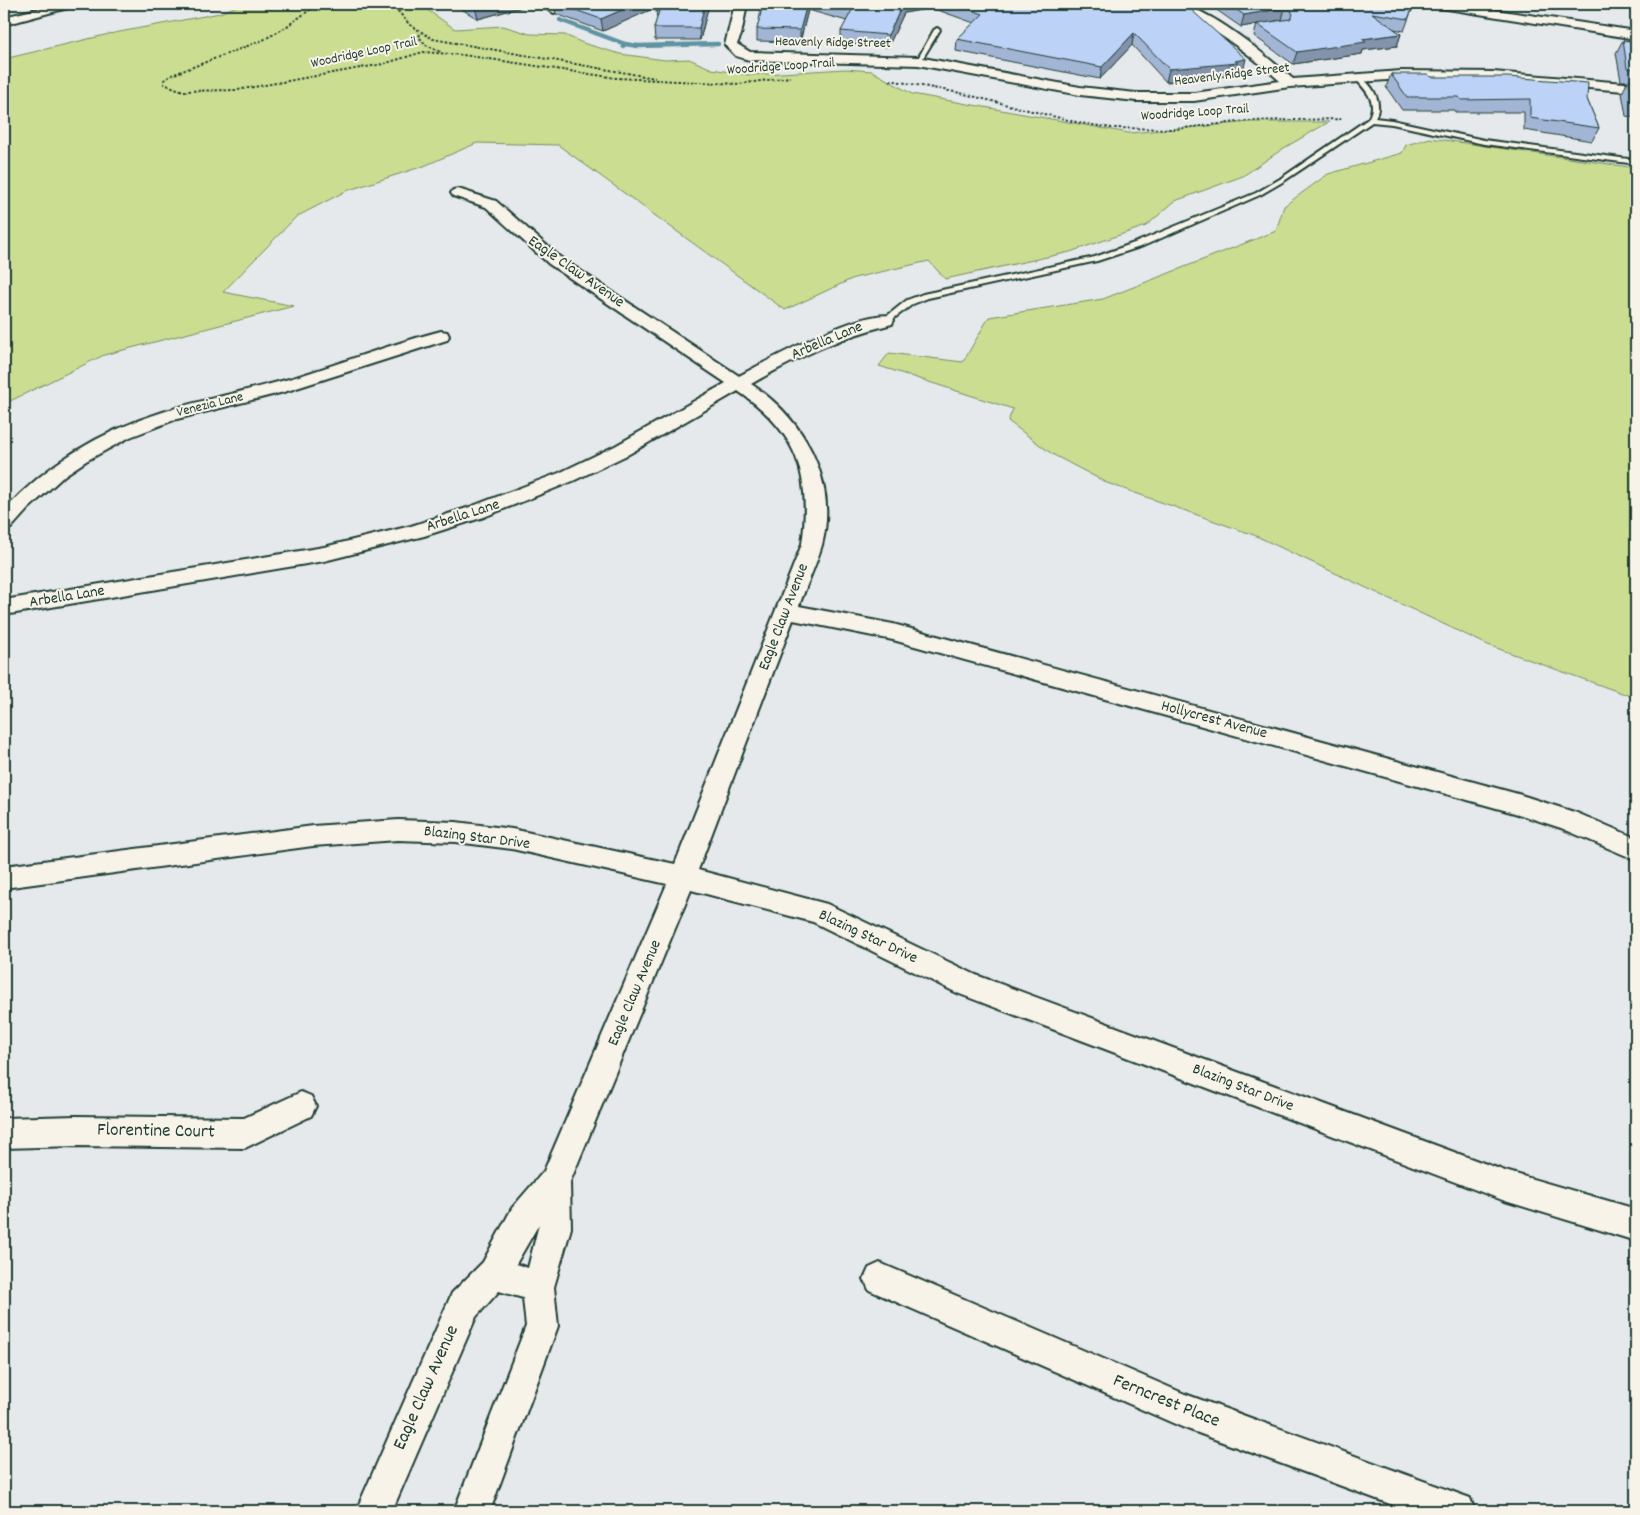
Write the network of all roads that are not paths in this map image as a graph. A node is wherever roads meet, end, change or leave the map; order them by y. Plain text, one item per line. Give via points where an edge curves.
1 (70, 4) edge
2 (741, 4) edge
3 (1167, 4) edge
4 (1435, 4) edge
5 (4, 21) edge
6 (937, 30) dead end
7 (1249, 31) dead end
8 (1231, 34) junction
9 (1636, 35) edge
10 (918, 61) junction
11 (1357, 77) junction
12 (1290, 83) junction
13 (1636, 88) edge
14 (1371, 120) junction
15 (1636, 162) edge
16 (458, 193) dead end
17 (886, 320) joint
18 (441, 336) dead end
19 (739, 383) junction
20 (4, 522) edge
21 (4, 607) edge
22 (787, 610) junction
23 (1636, 849) edge
24 (4, 877) edge
25 (683, 878) junction
26 (301, 1106) dead end
27 (4, 1133) edge
28 (555, 1182) junction
29 (1636, 1225) edge
30 (494, 1273) junction
31 (880, 1279) dead end
32 (538, 1287) junction
33 (374, 1511) edge
34 (472, 1511) edge
35 (1457, 1511) edge

1 - 5 street
2 - 10 street, Heavenly Ridge Street via 735,35 731,40 731,45 740,53 761,57
3 - 8 street
4 - 9 street
6 - 10 lane
7 - 8 street
8 - 12 street
10 - 12 street, Heavenly Ridge Street via 1080,92 1128,97 1194,97
11 - 12 street, Heavenly Ridge Street
11 - 13 street, Heavenly Ridge Street via 1493,76
11 - 14 lane via 1376,102 1377,109
14 - 15 lane via 1484,142
14 - 17 lane via 1272,186 1140,244 1097,259 926,296 910,302
16 - 19 street, Eagle Claw Avenue via 491,204 555,261
17 - 19 street, Arbella Lane via 840,331
18 - 20 street, Venezia Lane via 307,380 168,416 133,429 68,464 36,489
19 - 21 street, Arbella Lane via 568,476 451,521 326,553
19 - 22 street, Eagle Claw Avenue via 765,401 784,420 811,467 816,492 812,544
22 - 23 street, Hollycrest Avenue via 893,632 1518,804 1568,820
22 - 25 street, Eagle Claw Avenue
24 - 25 street, Blazing Star Drive via 314,836 398,830 456,832 512,839
25 - 28 street, Eagle Claw Avenue
25 - 29 street, Blazing Star Drive via 818,912 968,984 1505,1186
26 - 27 street, Florentine Court via 245,1133
28 - 30 street, Eagle Claw Avenue via 523,1219
28 - 32 street, Eagle Claw Avenue via 555,1228
30 - 32 street
30 - 33 street, Eagle Claw Avenue via 464,1305
31 - 35 street, Ferncrest Place via 1182,1410
32 - 34 street, Eagle Claw Avenue via 542,1326

